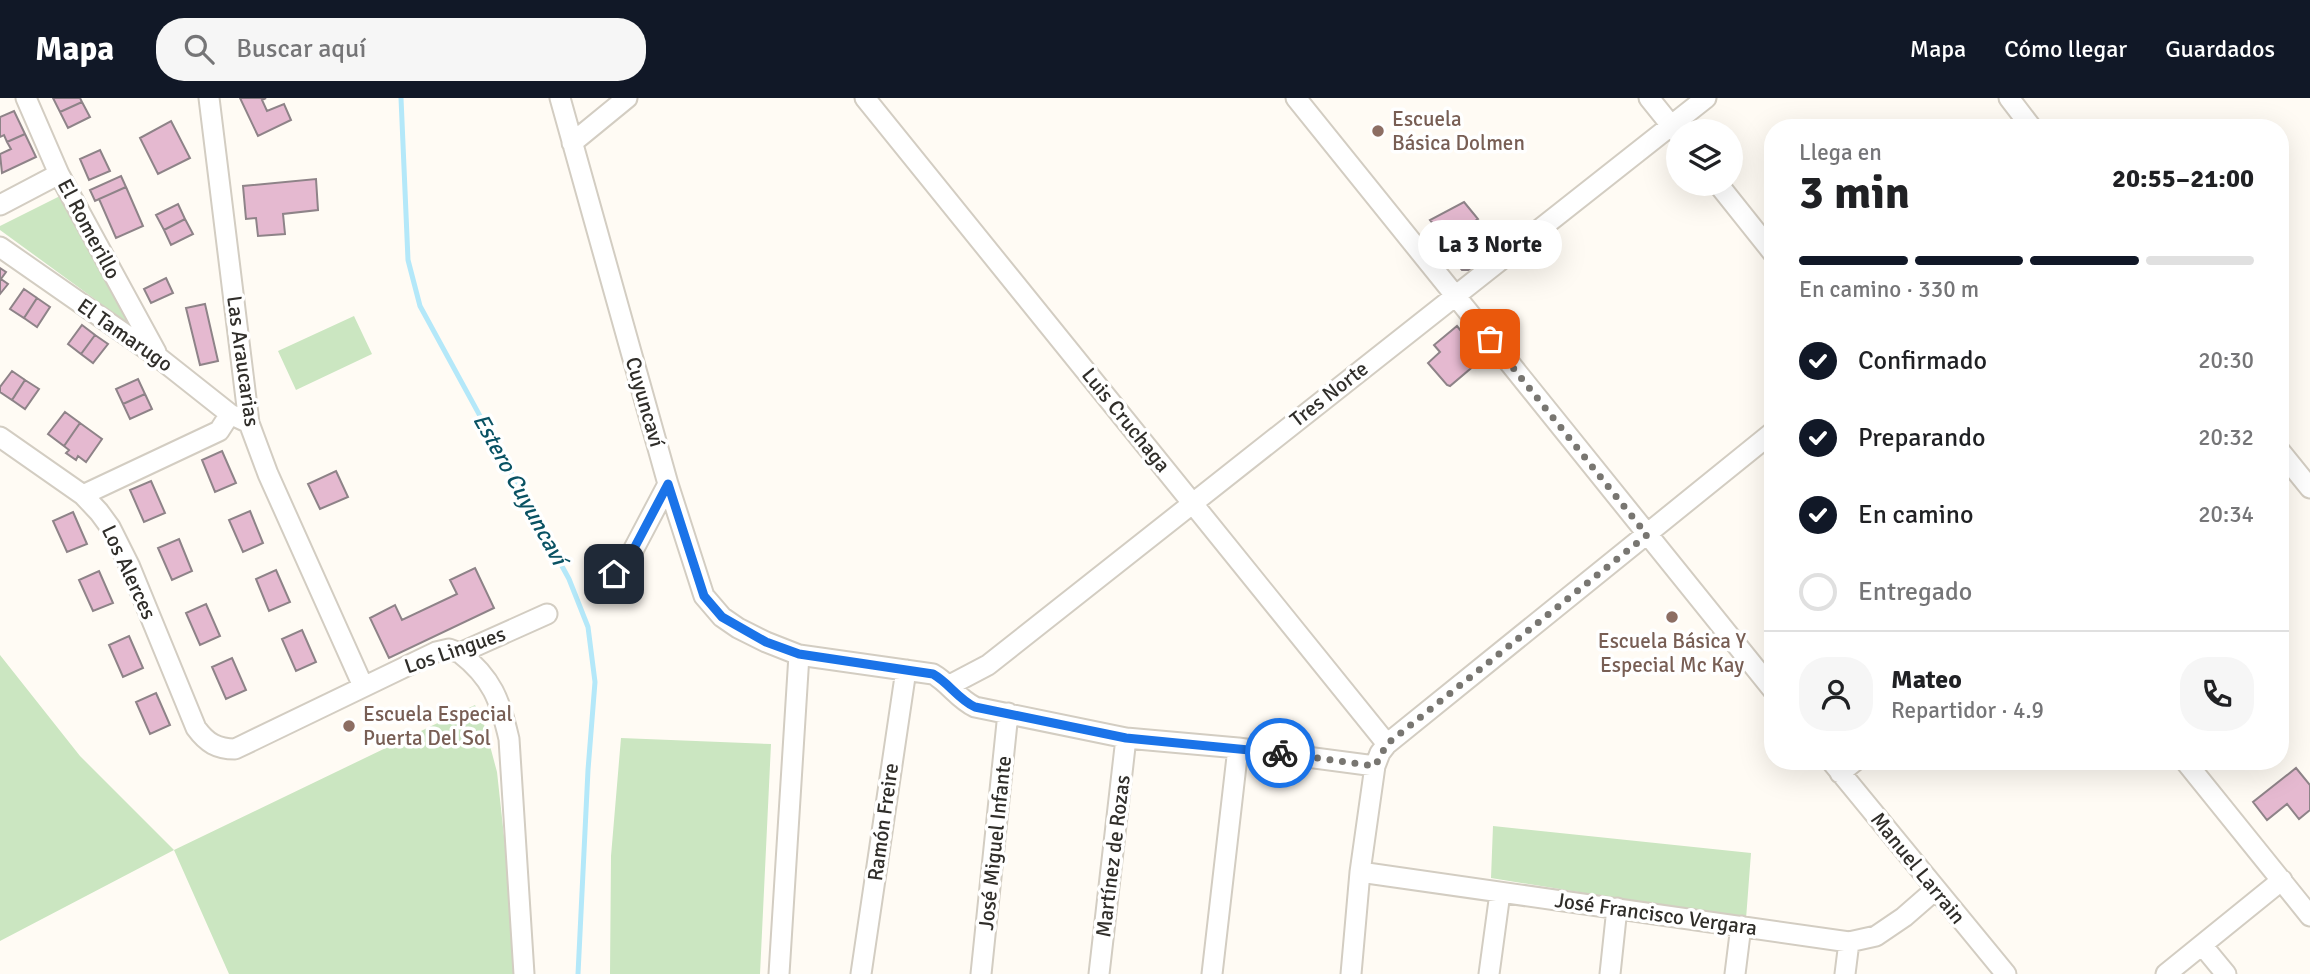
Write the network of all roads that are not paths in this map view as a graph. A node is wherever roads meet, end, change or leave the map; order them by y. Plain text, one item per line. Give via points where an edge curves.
1 (26, 98) edge
2 (209, 98) edge
3 (560, 98) edge
4 (627, 98) edge
5 (865, 98) edge
6 (1296, 98) edge
7 (1649, 98) edge
8 (1706, 98) edge
9 (2009, 98) edge
10 (1666, 119) edge
11 (1686, 119) edge
12 (2025, 119) edge
13 (1666, 137) edge
14 (572, 143) junction
15 (59, 174) junction
16 (1728, 196) edge
17 (0, 205) edge
18 (1764, 242) edge
19 (0, 247) edge
20 (1455, 295) junction
21 (158, 357) junction
22 (230, 414) junction
23 (249, 423) junction
24 (0, 437) edge
25 (1764, 439) edge
26 (2289, 462) edge
27 (668, 484) junction
28 (2310, 488) edge
29 (83, 495) junction
30 (1193, 502) junction
31 (1647, 535) junction
32 (598, 590) dead end
33 (547, 614) dead end
34 (460, 653) junction
35 (799, 654) junction
36 (906, 670) junction
37 (1764, 679) edge
38 (363, 685) junction
39 (950, 685) junction
40 (1008, 712) junction
41 (1126, 738) junction
42 (211, 744) joint
43 (1387, 744) junction
44 (1237, 748) junction
45 (1375, 766) junction
46 (1846, 770) edge
47 (2192, 770) edge
48 (1360, 872) junction
49 (2282, 880) junction
50 (1935, 890) junction
51 (1500, 893) junction
52 (1617, 908) junction
53 (2310, 916) edge
54 (1741, 926) junction
55 (1849, 943) junction
56 (2202, 945) junction
57 (524, 974) edge
58 (779, 974) edge
59 (861, 974) edge
60 (981, 974) edge
61 (1099, 974) edge
62 (1212, 974) edge
63 (1351, 974) edge
64 (1489, 974) edge
65 (1610, 974) edge
66 (1735, 974) edge
67 (1845, 974) edge
68 (2006, 974) edge
69 (2166, 974) edge
70 (2226, 974) edge

1 - 15 street, El Romerillo
2 - 23 street, Las Araucarias
3 - 14 street, Cuyuncaví
4 - 14 street
5 - 30 street, Luis Cruchaga
6 - 20 street
7 - 10 street
8 - 11 street, Tres Norte
9 - 12 street
13 - 20 street, Tres Norte
14 - 27 street, Cuyuncaví
15 - 17 street
15 - 21 street, El Romerillo
16 - 18 street
19 - 21 street, El Tamarugo
20 - 30 street, Tres Norte
20 - 31 street
21 - 22 street, El Tamarugo
22 - 23 street, El Tamarugo
22 - 29 street via 219,432
23 - 38 street, Las Araucarias
24 - 29 street, Los Alerces
25 - 31 street
26 - 28 street
27 - 32 street via 629,558
27 - 35 street, Cuyuncaví via 704,596 712,607 738,628
29 - 42 street, Los Alerces via 121,547 196,728
30 - 39 street, Tres Norte via 988,665
30 - 43 street, Luis Cruchaga
31 - 37 street
31 - 43 street
33 - 34 street, Los Lingues
34 - 38 street, Los Lingues via 450,649 436,652
34 - 57 street via 484,674 495,692 509,738
35 - 36 street, Cuyuncaví
35 - 58 street
36 - 39 street, Cuyuncaví via 933,674
36 - 59 street, Ramón Freire
38 - 42 street, Los Lingues via 235,749
39 - 40 street, Cuyuncaví via 975,707
40 - 41 street, Cuyuncaví
40 - 60 street, José Miguel Infante
41 - 44 street, Cuyuncaví
41 - 61 street, Martínez de Rozas
43 - 45 street
44 - 45 street, Cuyuncaví
44 - 62 street
45 - 48 street
46 - 50 street, Manuel Larrain
47 - 49 street
48 - 51 street, José Francisco Vergara
48 - 63 street
49 - 53 street
49 - 56 street
50 - 55 street, José Francisco Vergara via 1876,936
50 - 68 street, Manuel Larrain
51 - 52 street, José Francisco Vergara
51 - 64 street
52 - 54 street, José Francisco Vergara
52 - 65 street
54 - 55 street, José Francisco Vergara
54 - 66 street
55 - 67 street
56 - 69 street
56 - 70 street

